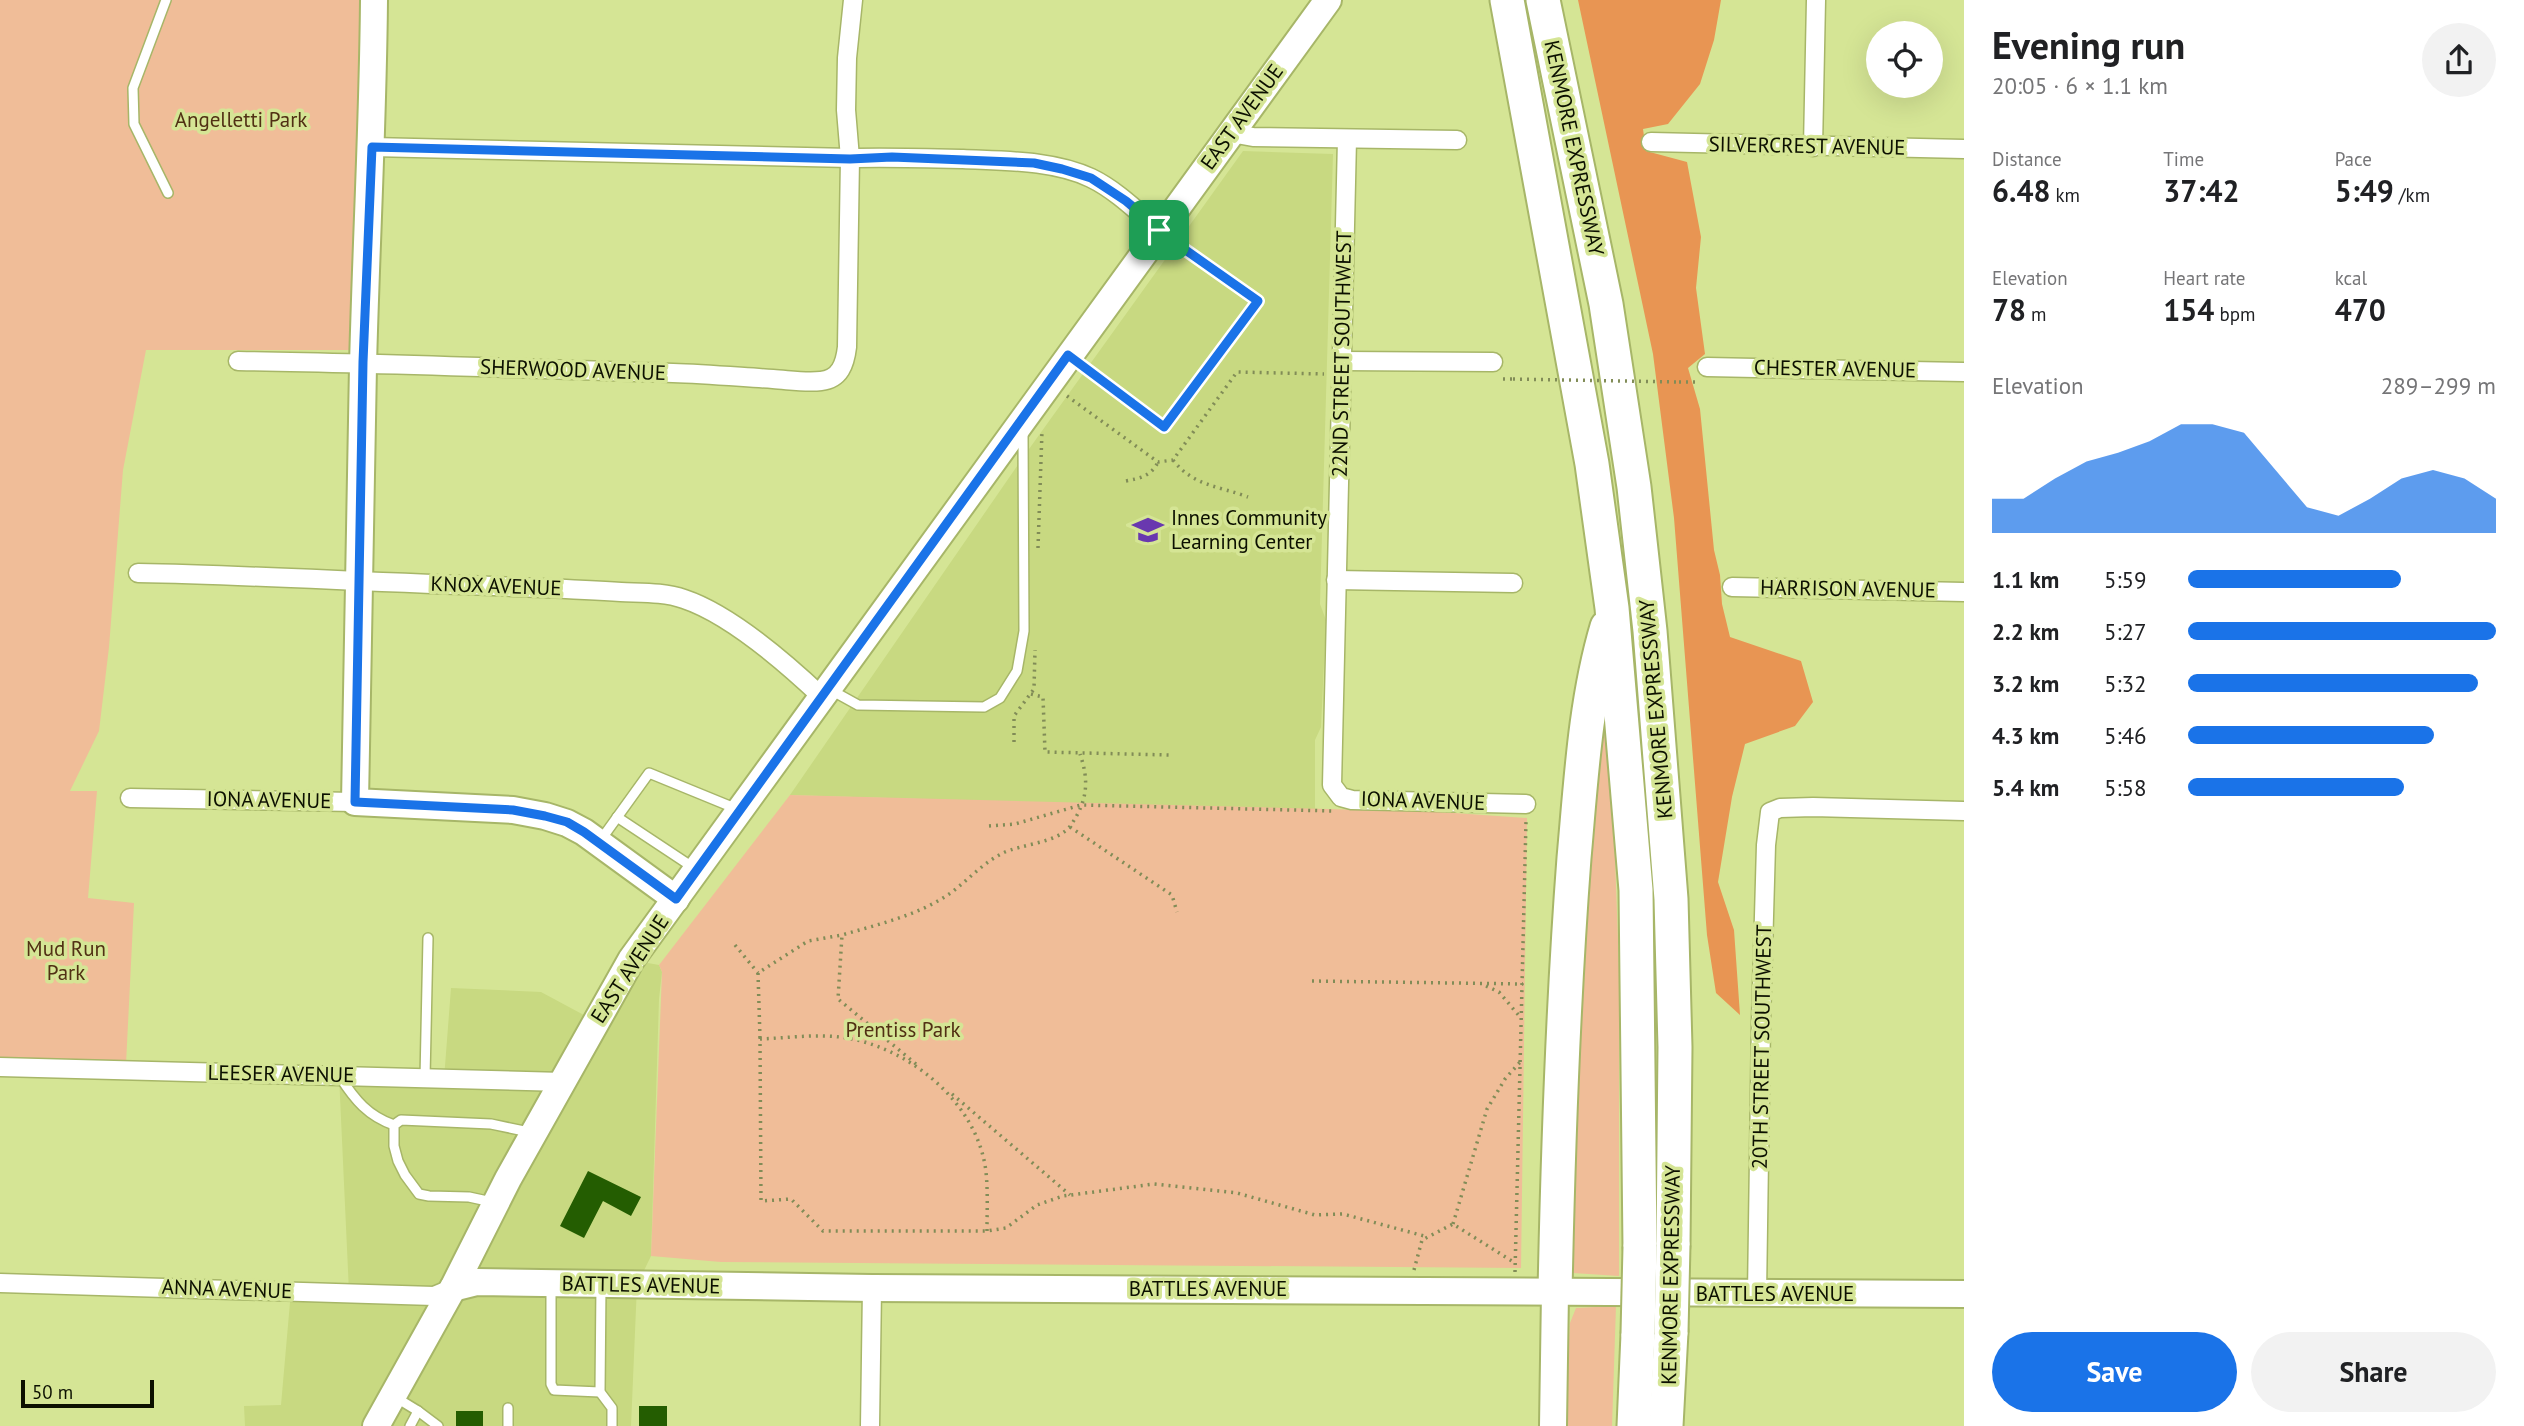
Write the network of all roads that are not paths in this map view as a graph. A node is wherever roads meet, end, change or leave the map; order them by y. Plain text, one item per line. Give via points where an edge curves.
1 (166, 0) edge
2 (374, 0) edge
3 (853, 0) edge
4 (1328, 0) edge
5 (1507, 0) edge
6 (1543, 0) edge
7 (1816, 0) edge
8 (1231, 133) junction
9 (1347, 139) junction
10 (1457, 140) dead end
11 (1651, 142) dead end
12 (372, 147) junction
13 (1812, 147) junction
14 (1964, 149) edge
15 (850, 159) junction
16 (168, 193) dead end
17 (1159, 230) junction
18 (1068, 355) junction
19 (238, 361) dead end
20 (1342, 361) junction
21 (363, 362) junction
22 (1493, 362) dead end
23 (1707, 367) dead end
24 (1964, 372) edge
25 (1021, 419) junction
26 (138, 573) dead end
27 (1336, 580) junction
28 (360, 582) junction
29 (1513, 583) dead end
30 (1732, 587) dead end
31 (1964, 592) edge
32 (1612, 608) junction
33 (825, 692) junction
34 (1331, 779) joint
35 (130, 798) dead end
36 (355, 802) junction
37 (741, 810) junction
38 (1524, 810) road end
39 (1964, 811) edge
40 (617, 817) junction
41 (599, 842) junction
42 (697, 870) junction
43 (676, 899) junction
44 (428, 937) dead end
45 (0, 1067) edge
46 (339, 1075) junction
47 (425, 1078) junction
48 (563, 1082) junction
49 (394, 1125) junction
50 (534, 1133) junction
51 (496, 1203) junction
52 (0, 1283) edge
53 (551, 1284) junction
54 (601, 1284) junction
55 (453, 1288) junction
56 (872, 1288) junction
57 (1555, 1292) junction
58 (1757, 1294) junction
59 (1964, 1294) edge
60 (600, 1392) junction
61 (393, 1395) junction
62 (508, 1408) dead end
63 (418, 1411) junction
64 (436, 1425) edge
65 (376, 1426) edge
66 (410, 1426) edge
67 (508, 1426) edge
68 (612, 1426) edge
69 (870, 1426) edge
70 (1553, 1426) edge
71 (1634, 1426) edge
72 (1666, 1426) edge

1 - 16 lane via 133,88 134,124
2 - 12 street
3 - 15 street, SHERWOOD AVENUE via 846,110
4 - 8 street, EAST AVENUE
5 - 32 highway, KENMORE EXPRESSWAY via 1592,464
6 - 72 highway, KENMORE EXPRESSWAY, bridge via 1606,304 1650,631 1671,899 1675,1048
7 - 13 street
8 - 9 street
8 - 17 street, EAST AVENUE
9 - 10 street
9 - 20 street, 22ND STREET SOUTHWEST
11 - 13 street, SILVERCREST AVENUE
12 - 15 street
12 - 21 street
13 - 14 street, SILVERCREST AVENUE
15 - 17 street via 988,160 1062,169 1091,178
15 - 21 street, SHERWOOD AVENUE via 846,360 841,372 822,381
17 - 18 street, EAST AVENUE
17 - 18 lane via 1258,301 1164,427
18 - 25 street, EAST AVENUE
19 - 21 street, SHERWOOD AVENUE
20 - 22 street
20 - 27 street, 22ND STREET SOUTHWEST
21 - 28 street
23 - 24 street, CHESTER AVENUE
25 - 33 street, EAST AVENUE
25 - 33 lane via 1024,631 1017,671 1000,698 984,707 858,705
26 - 28 street, KNOX AVENUE
27 - 29 street
27 - 34 street, 22ND STREET SOUTHWEST
28 - 33 street, KNOX AVENUE via 579,589 683,598 720,616
28 - 36 street
30 - 31 street, HARRISON AVENUE
32 - 57 highway via 1595,667 1576,837 1563,1029
32 - 71 highway, KENMORE EXPRESSWAY, bridge via 1636,890 1640,1247
33 - 37 street, EAST AVENUE
34 - 38 street, IONA AVENUE via 1341,797 1352,800
35 - 36 street, IONA AVENUE
36 - 41 street, IONA AVENUE via 513,810 567,822
37 - 40 lane via 649,773
37 - 42 street, EAST AVENUE
39 - 58 street, 20TH STREET SOUTHWEST via 1780,808 1770,812
40 - 41 lane
40 - 42 lane
41 - 43 street, IONA AVENUE
42 - 43 street, EAST AVENUE
43 - 48 street, EAST AVENUE via 631,960
44 - 47 lane
45 - 46 street, LEESER AVENUE
46 - 47 street, LEESER AVENUE
46 - 49 lane via 375,1119
47 - 48 street, LEESER AVENUE
48 - 50 street, EAST AVENUE
49 - 50 lane via 401,1120 491,1124
49 - 51 lane via 398,1161 419,1194
50 - 51 street, EAST AVENUE
51 - 55 street, EAST AVENUE
52 - 55 street, ANNA AVENUE via 424,1296
53 - 54 street, BATTLES AVENUE
53 - 55 street, BATTLES AVENUE via 477,1282
53 - 60 lane via 551,1384 554,1390
54 - 56 street, BATTLES AVENUE
54 - 60 lane
55 - 61 street, EAST AVENUE
56 - 57 street, BATTLES AVENUE
56 - 69 street
57 - 58 street, BATTLES AVENUE
57 - 70 street
58 - 59 street, BATTLES AVENUE
60 - 68 lane via 612,1408
61 - 63 lane
61 - 65 street, EAST AVENUE
62 - 67 lane
63 - 64 lane
63 - 66 lane

